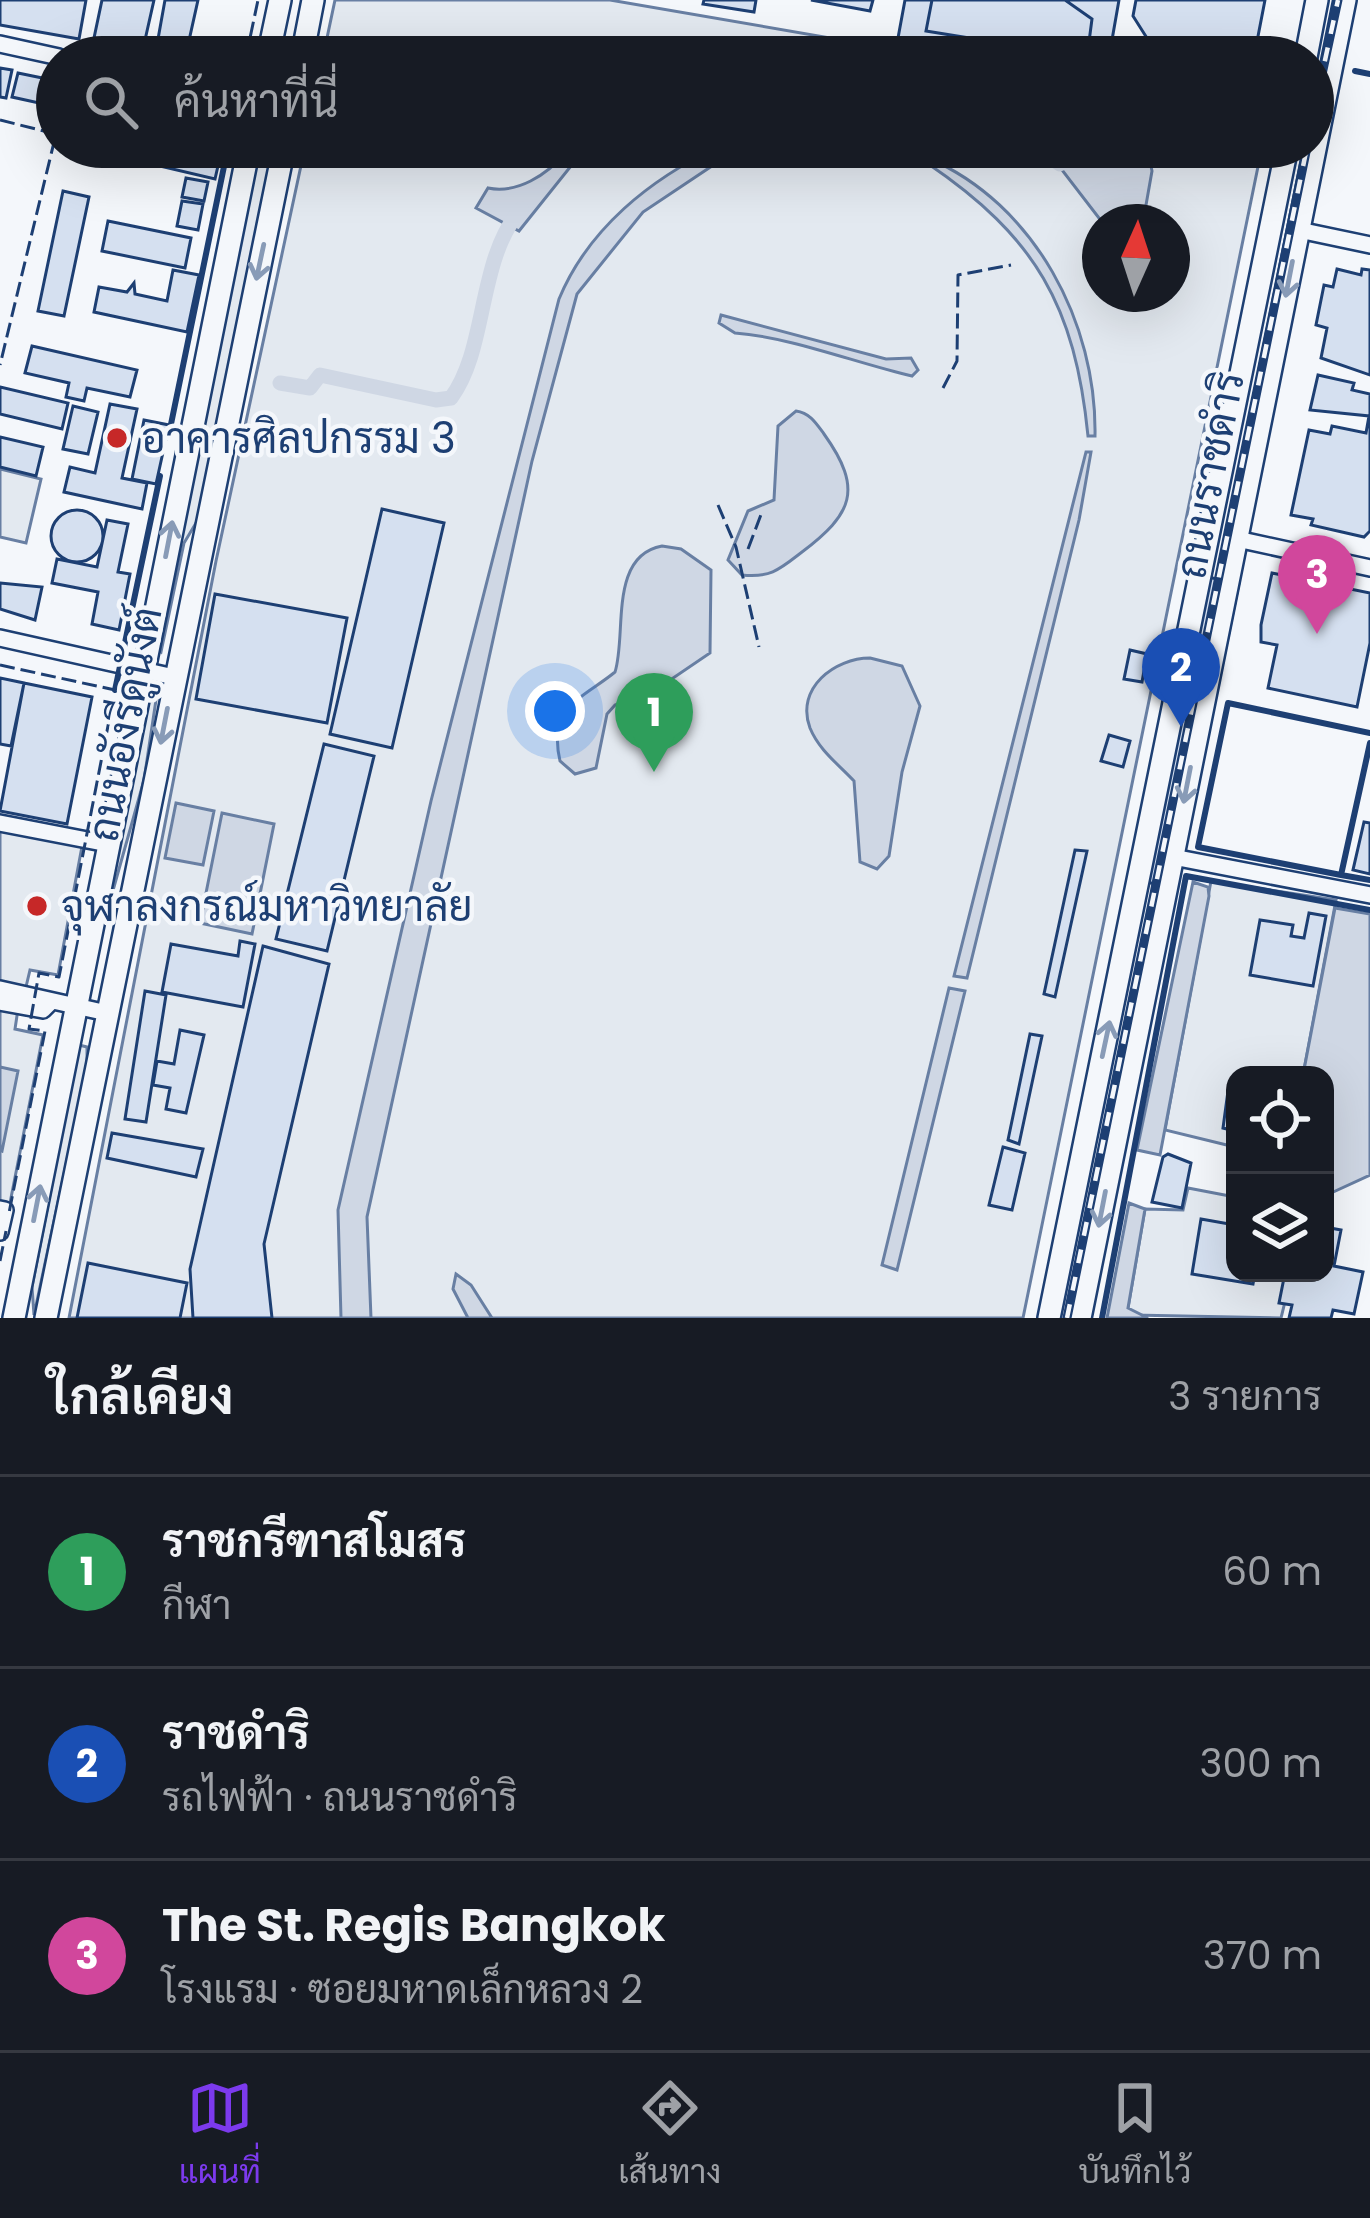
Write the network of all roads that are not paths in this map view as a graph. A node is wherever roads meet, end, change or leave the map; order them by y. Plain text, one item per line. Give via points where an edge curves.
1 (280, 0) edge
2 (313, 0) edge
3 (1317, 0) edge
4 (1345, 0) edge
5 (272, 36) edge
6 (306, 36) edge
7 (1310, 36) edge
8 (0, 44) edge
9 (36, 52) edge
10 (1334, 55) edge
11 (245, 168) edge
12 (280, 168) edge
13 (1283, 168) edge
14 (1311, 168) edge
15 (1271, 225) junction
16 (1299, 230) junction
17 (1370, 245) edge
18 (1208, 533) junction
19 (1237, 539) junction
20 (1370, 568) edge
21 (0, 638) edge
22 (142, 671) junction
23 (174, 677) junction
24 (0, 823) edge
25 (108, 844) junction
26 (1173, 856) junction
27 (1370, 895) edge
28 (0, 988) edge
29 (0, 1002) edge
30 (50, 1003) junction
31 (75, 1007) junction
32 (107, 1013) junction
33 (1083, 1151) junction
34 (1112, 1158) junction
35 (2, 1209) edge
36 (0, 1232) edge
37 (14, 1318) edge
38 (46, 1318) edge
39 (1048, 1318) edge
40 (1080, 1318) edge

1 - 5 main road
2 - 6 main road
3 - 7 main road
4 - 10 main road, ถนนราชดำริ
8 - 9 street
22 -> 11 main road, ถนนอังรีดูนังต์
12 -> 23 main road, ถนนอังรีดูนังต์
13 - 15 main road, ถนนราชดำริ
14 - 16 main road, ถนนราชดำริ
15 - 16 main road
15 - 18 main road, ถนนราชดำริ
16 - 17 street
16 -> 19 main road, ถนนราชดำริ
18 - 19 main road
33 -> 18 main road, ถนนราชดำริ
19 - 20 street
19 -> 26 main road, ถนนราชดำริ
21 - 22 street
22 - 23 street
22 - 25 main road, ถนนอังรีดูนังต์
23 -> 32 main road, ถนนอังรีดูนังต์
24 - 25 street
25 - 31 main road, ถนนอังรีดูนังต์
26 - 27 street
26 - 34 main road, ถนนราชดำริ
28 - 30 street
29 - 30 street via 43,1010
30 - 31 street
31 - 32 street
37 -> 31 main road, ถนนอังรีดูนังต์
32 - 38 main road, ถนนอังรีดูนังต์
33 - 34 main road
33 - 39 main road, ถนนราชดำริ
34 -> 40 main road, ถนนราชดำริ
35 - 36 street

